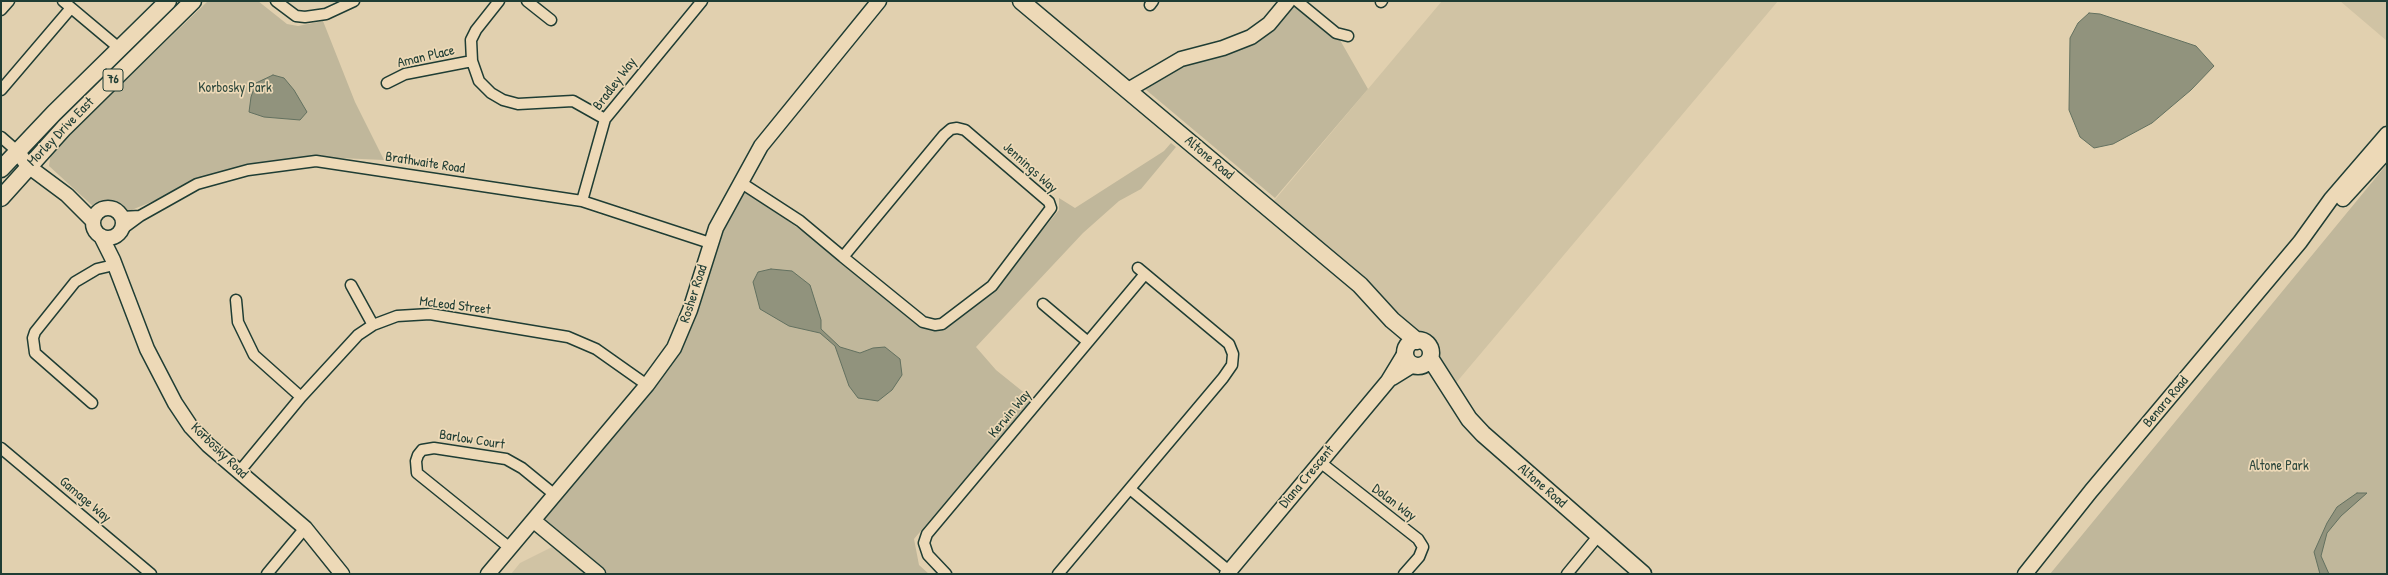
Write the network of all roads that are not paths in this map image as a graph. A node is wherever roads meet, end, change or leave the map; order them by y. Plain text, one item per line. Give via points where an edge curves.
1 (9, 1) edge
2 (63, 1) edge
3 (168, 1) edge
4 (193, 1) edge
5 (276, 1) edge
6 (354, 1) edge
7 (499, 1) edge
8 (527, 1) edge
9 (702, 1) edge
10 (880, 1) edge
11 (1021, 1) edge
12 (1288, 1) edge
13 (1297, 1) edge
14 (71, 8) junction
15 (1, 10) edge
16 (551, 20) dead end
17 (1348, 36) dead end
18 (119, 48) junction
19 (472, 61) junction
20 (387, 83) dead end
21 (1, 90) edge
22 (1133, 94) junction
23 (605, 119) junction
24 (2387, 134) edge
25 (1, 137) edge
26 (17, 151) junction
27 (2387, 151) edge
28 (31, 162) junction
29 (1, 170) edge
30 (740, 182) junction
31 (1, 198) edge
32 (582, 201) junction
33 (95, 216) junction
34 (121, 227) junction
35 (101, 236) junction
36 (2300, 242) junction
37 (710, 243) junction
38 (842, 257) junction
39 (114, 262) junction
40 (351, 286) dead end
41 (236, 300) dead end
42 (1043, 304) dead end
43 (1392, 320) junction
44 (373, 325) junction
45 (1417, 340) junction
46 (1088, 342) junction
47 (1415, 359) junction
48 (647, 385) junction
49 (301, 397) junction
50 (92, 402) dead end
51 (1, 448) edge
52 (1320, 462) junction
53 (238, 472) junction
54 (1130, 489) junction
55 (555, 495) junction
56 (534, 521) junction
57 (305, 528) junction
58 (1599, 535) junction
59 (510, 548) junction
60 (2033, 562) junction
61 (1228, 572) edge
62 (151, 574) edge
63 (267, 574) edge
64 (342, 574) edge
65 (488, 574) edge
66 (598, 574) edge
67 (946, 574) edge
68 (1058, 574) edge
69 (1404, 574) edge
70 (1567, 574) edge
71 (1643, 574) edge
72 (2021, 574) edge
73 (2025, 574) edge

1 - 15 street
2 - 14 street
3 - 18 main road, Morley Drive East / 76
4 - 28 main road, Morley Drive East / 76
5 - 6 street via 296,16 305,17 326,14
7 - 19 street via 471,40
8 - 16 street
9 - 23 street, Bradley Way
10 - 30 street, Rosher Road via 761,146
11 - 22 main road, Altone Road
12 - 22 street via 1269,24 1251,37 1223,48 1181,59 1152,77
13 - 17 street via 1336,33
14 - 18 street
14 - 21 street
18 - 26 main road, Morley Drive East / 76
19 - 20 street, Aman Place via 405,74
19 - 23 street via 479,81 503,100 518,104 573,101
22 - 43 main road, Altone Road via 1360,285
23 - 32 street, Bradley Way
24 - 36 street, Benara Road via 2331,199
25 - 26 street
26 - 28 street
26 - 29 main road, Morley Drive East / 76
27 - 36 street, Benara Road
28 - 31 main road, Morley Drive East / 76
28 - 33 street
30 - 37 street, Rosher Road
30 - 38 street, Jennings Way via 800,221
32 - 34 street, Brathwaite Road via 316,161 223,175 196,184
32 - 37 street, Brathwaite Road
33 - 34 street via 111,208
33 - 35 street via 95,230
34 - 35 street via 110,238
34 - 39 street
35 - 39 street, Korbosky Road
36 - 60 street, Benara Road
37 - 48 street, Rosher Road via 690,310 674,348
38 - 38 street, Jennings Way via 951,129 965,130 1049,202 1051,208 992,286 942,324 935,326 923,322
39 - 50 street via 76,282 35,332 33,338 35,353
39 - 53 street, Korbosky Road via 146,349 175,403 204,440
40 - 44 street
41 - 49 street via 238,322 254,355
42 - 46 street
43 - 45 main road, Altone Road
43 - 47 main road, Altone Road
44 - 48 street, McLeod Street via 397,316 430,314 568,337 596,349
44 - 49 street, McLeod Street via 345,347
45 - 47 main road via 1410,344
45 - 47 main road, Altone Road via 1428,346
46 - 54 street, Kerwin Way via 1142,271 1229,344 1233,354 1232,365 1223,378
46 - 67 street, Kerwin Way via 927,534 924,543 928,555
47 - 52 street, Diana Crescent via 1388,381
47 - 58 main road, Altone Road via 1450,390 1469,420 1483,434
48 - 55 street, Rosher Road
49 - 53 street, McLeod Street
51 - 62 street, Gamage Way
52 - 61 street, Diana Crescent
52 - 69 street, Dolan Way via 1418,539 1423,547 1419,557
53 - 57 street, Korbosky Road
54 - 61 street
54 - 68 street, Kerwin Way
55 - 56 street, Rosher Road
55 - 59 street, Barlow Court via 522,468 506,459 434,448 422,450 416,461 417,473
56 - 59 street, Rosher Road
56 - 66 street
57 - 63 street
57 - 64 street, Korbosky Road
58 - 70 street
58 - 71 main road, Altone Road
59 - 65 street, Rosher Road
60 - 72 street, Benara Road
60 - 73 street, Benara Road

